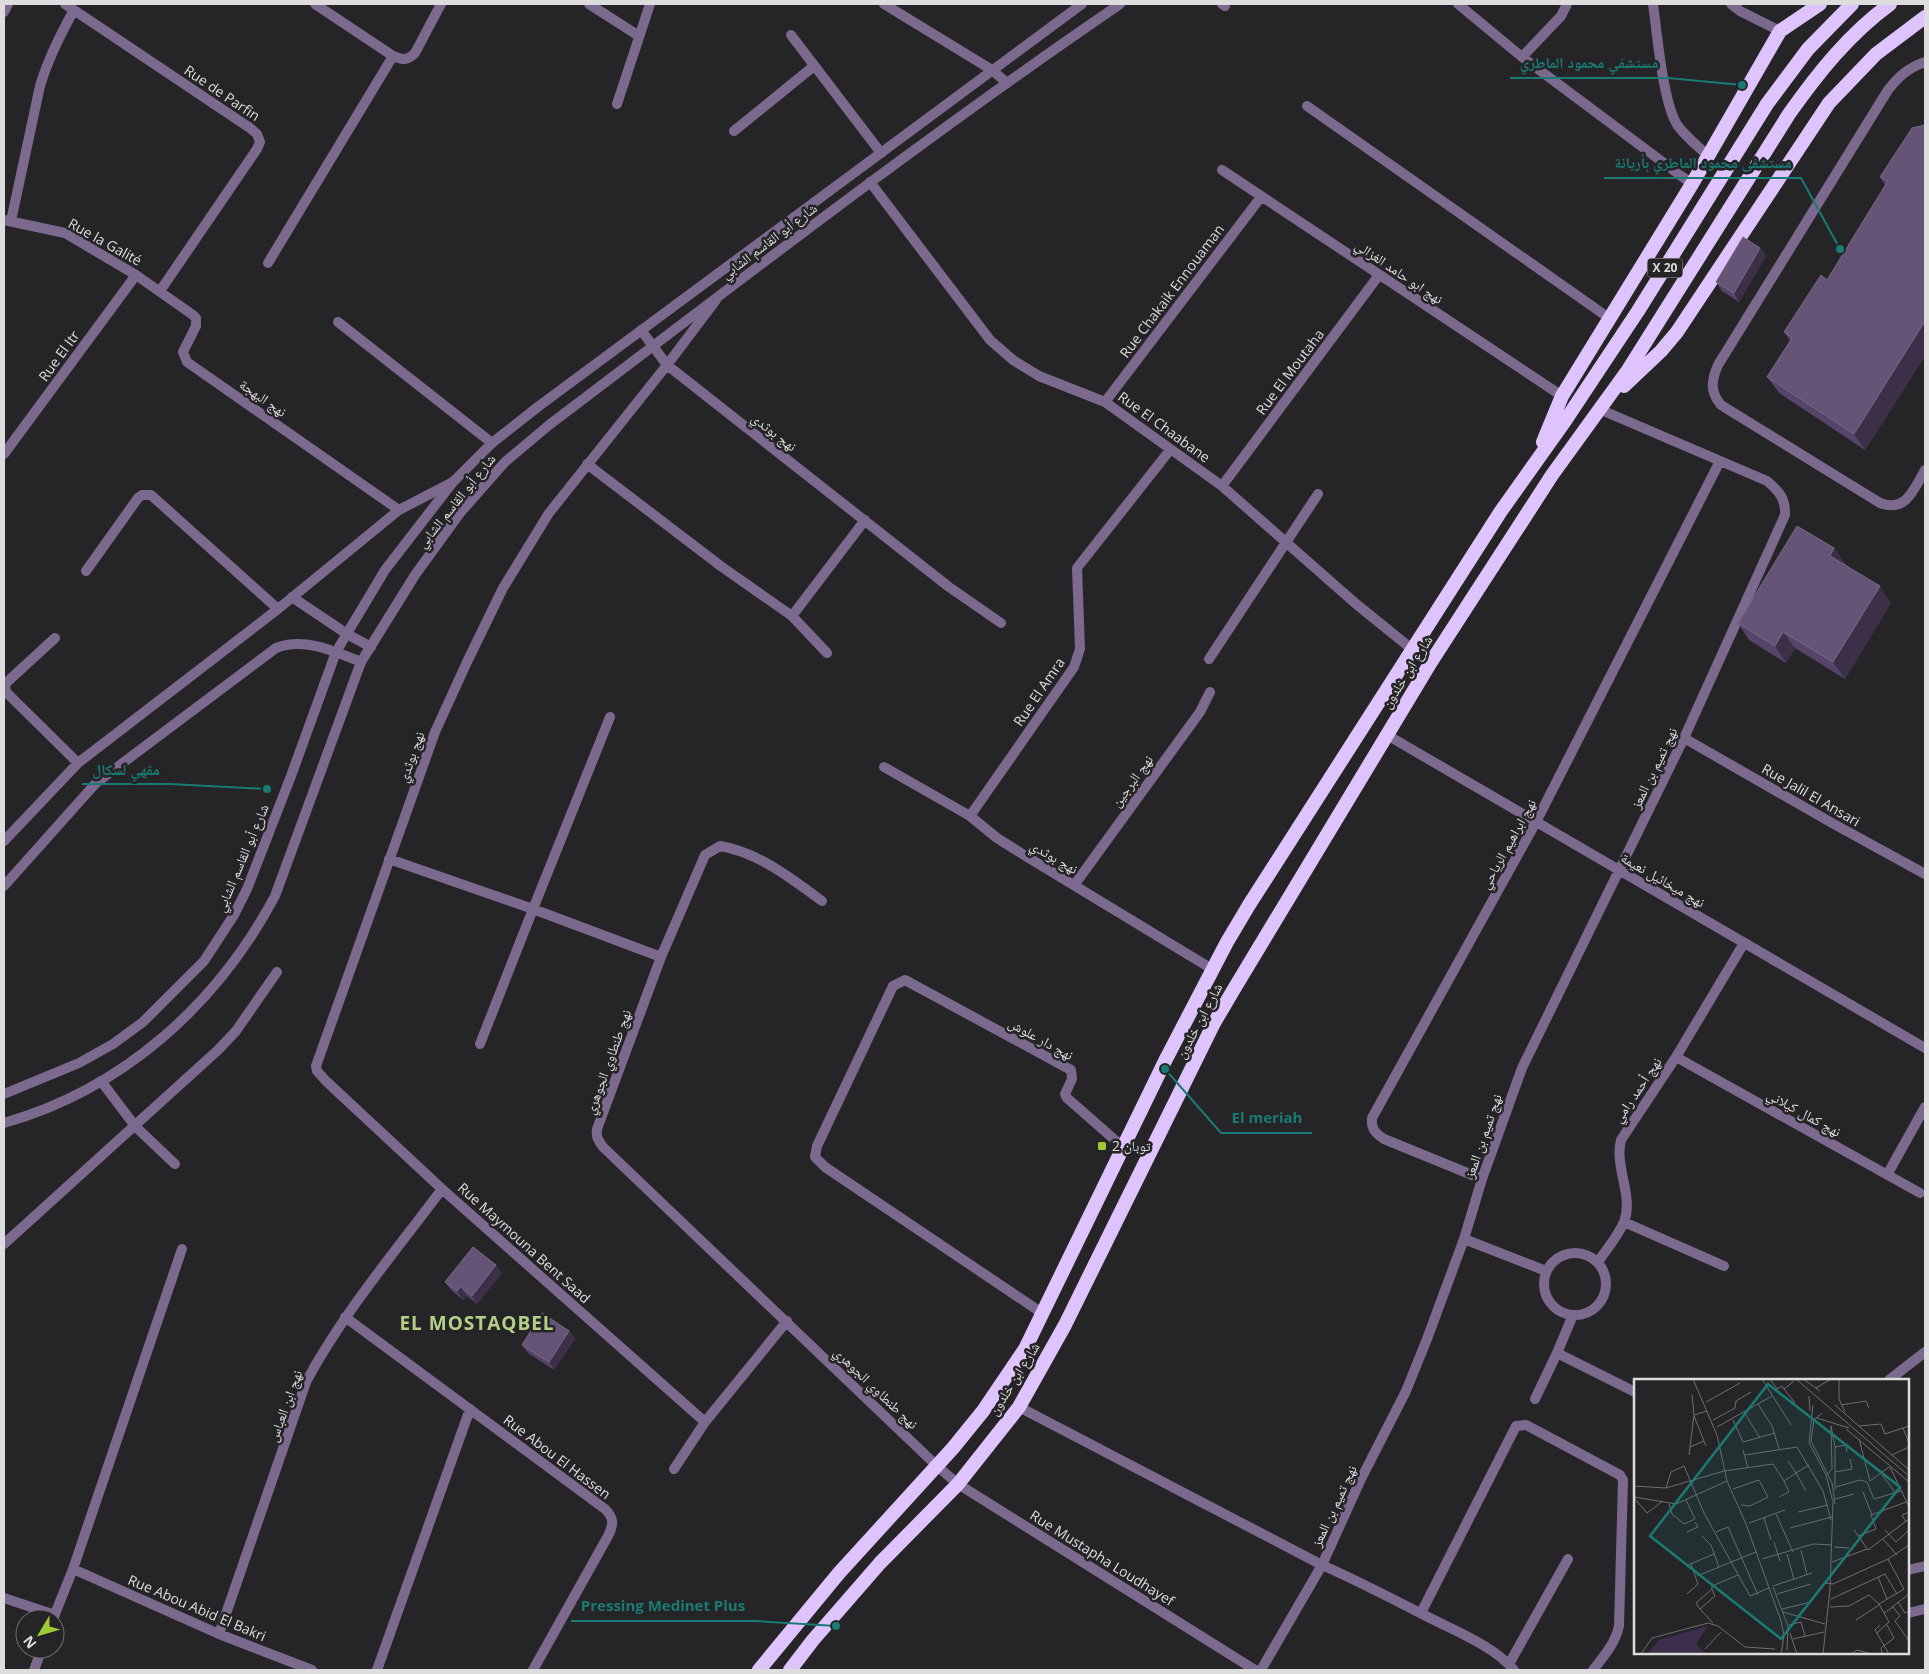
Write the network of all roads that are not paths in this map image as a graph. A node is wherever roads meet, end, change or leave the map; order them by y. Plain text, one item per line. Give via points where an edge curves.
1 (8, 4) edge
2 (315, 4) edge
3 (441, 4) edge
4 (589, 4) edge
5 (650, 4) edge
6 (884, 4) edge
7 (1082, 4) edge
8 (1120, 4) edge
9 (1458, 4) edge
10 (1567, 4) edge
11 (1653, 4) edge
12 (1731, 4) edge
13 (1800, 4) edge
14 (1820, 4) edge
15 (1852, 4) edge
16 (1890, 4) edge
17 (69, 7) edge
18 (4, 12) edge
19 (1925, 17) edge
20 (1780, 31) junction
21 (791, 35) dead end
22 (639, 36) junction
23 (393, 56) junction
24 (1522, 57) junction
25 (1925, 62) edge
26 (814, 66) junction
27 (992, 70) junction
28 (1007, 83) junction
29 (618, 104) dead end
30 (1306, 106) dead end
31 (734, 131) dead end
32 (880, 153) junction
33 (1708, 156) junction
34 (1222, 170) dead end
35 (870, 182) junction
36 (1692, 184) junction
37 (1261, 196) junction
38 (7, 220) edge
39 (268, 263) dead end
40 (136, 275) junction
41 (1379, 275) junction
42 (160, 291) junction
43 (718, 297) junction
44 (1609, 318) junction
45 (338, 322) dead end
46 (641, 330) junction
47 (652, 347) junction
48 (667, 365) junction
49 (1562, 396) junction
50 (1610, 397) junction
51 (1105, 402) junction
52 (1599, 409) junction
53 (492, 443) junction
54 (1170, 450) junction
55 (4, 454) edge
56 (1720, 461) junction
57 (1534, 463) junction
58 (587, 464) junction
59 (1925, 470) edge
60 (453, 482) junction
61 (1222, 486) junction
62 (1318, 494) dead end
63 (399, 510) junction
64 (865, 520) junction
65 (1286, 542) junction
66 (86, 571) dead end
67 (292, 597) junction
68 (278, 609) junction
69 (792, 616) junction
70 (1001, 623) dead end
71 (347, 634) junction
72 (55, 638) dead end
73 (371, 647) junction
74 (1413, 650) junction
75 (336, 652) junction
76 (827, 653) dead end
77 (1209, 659) dead end
78 (361, 662) junction
79 (1210, 692) dead end
80 (610, 717) dead end
81 (1387, 735) junction
82 (1684, 738) junction
83 (78, 762) junction
84 (884, 767) dead end
85 (970, 816) junction
86 (1536, 822) junction
87 (4, 841) edge
88 (389, 858) junction
89 (1620, 871) junction
90 (1925, 874) edge
91 (1074, 884) junction
92 (4, 886) edge
93 (822, 901) dead end
94 (533, 909) junction
95 (1744, 943) junction
96 (661, 957) junction
97 (1212, 969) junction
98 (278, 972) dead end
99 (480, 1044) dead end
100 (1925, 1048) edge
101 (1676, 1057) junction
102 (101, 1081) junction
103 (326, 1081) joint
104 (4, 1094) edge
105 (1925, 1106) edge
106 (4, 1123) edge
107 (135, 1126) junction
108 (1124, 1148) junction
109 (175, 1164) dead end
110 (1887, 1175) junction
111 (1482, 1179) junction
112 (442, 1189) junction
113 (1920, 1193) dead end
114 (1624, 1222) junction
115 (1464, 1239) junction
116 (4, 1244) edge
117 (182, 1249) dead end
118 (1598, 1262) junction
119 (1724, 1266) dead end
120 (1546, 1270) junction
121 (1042, 1313) junction
122 (1573, 1315) junction
123 (345, 1317) junction
124 (787, 1321) junction
125 (1925, 1352) edge
126 (1557, 1353) junction
127 (1890, 1379) edge
128 (1634, 1392) edge
129 (1535, 1399) dead end
130 (1019, 1407) junction
131 (470, 1409) junction
132 (705, 1422) junction
133 (937, 1466) junction
134 (674, 1469) dead end
135 (958, 1484) junction
136 (1568, 1559) dead end
137 (1322, 1564) junction
138 (1925, 1566) edge
139 (72, 1569) junction
140 (1909, 1570) edge
141 (4, 1598) edge
142 (1925, 1608) edge
143 (33, 1609) edge
144 (57, 1609) edge
145 (1909, 1613) edge
146 (1420, 1614) junction
147 (219, 1634) junction
148 (1511, 1667) edge
149 (312, 1670) edge
150 (377, 1670) edge
151 (533, 1670) edge
152 (759, 1670) edge
153 (790, 1670) edge
154 (1256, 1670) edge
155 (1262, 1670) edge
156 (1593, 1670) edge

1 - 18 street
2 - 23 street
3 - 23 street via 415,53 404,60
4 - 22 street
5 - 22 street
6 - 27 street
7 - 27 street, شارع أبو القاسم الشابي
8 - 28 street, شارع أبو القاسم الشابي
9 - 24 street
10 - 24 street
11 - 33 street via 1673,116
12 - 20 street
13 - 20 highway
14 - 20 highway
15 - 57 highway, X 20 via 1792,70 1740,146 1623,333
16 - 50 highway, X 20 via 1864,24 1809,85
17 - 38 street via 42,79
17 - 42 street, Rue de Parfin via 250,128 260,142
19 - 50 highway via 1876,54 1829,103 1677,332 1642,370
20 - 33 highway
21 - 26 street
22 - 29 street
23 - 39 street
24 - 36 street
25 - 59 street via 1899,76 1888,90 1718,365 1712,381 1715,398 1721,406 1880,503 1892,506 1904,502
26 - 31 street
26 - 32 street
27 - 28 street
27 - 32 street, شارع أبو القاسم الشابي
28 - 35 street, شارع أبو القاسم الشابي
30 - 44 street
32 - 46 street, شارع أبو القاسم الشابي
33 - 36 highway
34 - 37 street, نهج ابو حامد الغزالي
35 - 43 street, شارع أبو القاسم الشابي
35 - 51 street, Rue El Chaabane via 990,340 1039,376
36 - 44 highway
37 - 41 street, نهج ابو حامد الغزالي
37 - 51 street, Rue Chakaik Ennouaman
38 - 40 street, Rue la Galité via 65,233
40 - 42 street, Rue la Galité
40 - 55 street, Rue El Itr
41 - 49 street, نهج ابو حامد الغزالي
41 - 61 street, Rue El Moutaha
42 - 63 street, نهج البهجة via 196,318 196,326 183,352 186,362
43 - 47 street, شارع أبو القاسم الشابي
43 - 48 street, نهج بوثدي
44 - 49 highway
45 - 53 street
46 - 47 street, نهج بوثدي
46 - 53 street, شارع أبو القاسم الشابي
47 - 48 street, نهج بوثدي
47 - 73 street, شارع أبو القاسم الشابي via 505,462 460,514 420,568
48 - 58 street, نهج بوثدي
48 - 64 street, نهج بوثدي
49 - 57 highway
50 - 52 highway, شارع ابن خلدون
51 - 54 street, Rue El Chaabane
52 - 56 street, نهج تميم بن المعز
52 - 81 highway, شارع ابن خلدون via 1552,475
53 - 60 street, شارع أبو القاسم الشابي
54 - 61 street, Rue El Chaabane
54 - 85 street, Rue El Amra via 1077,568 1080,649 1074,667
56 - 82 street, نهج تميم بن المعز via 1767,481 1781,495 1786,505 1785,514
56 - 86 street, نهج ابراهيم الرياحي
57 - 74 highway, شارع ابن خلدون
58 - 69 street
58 - 88 street, نهج بوثدي via 549,513 503,588 435,732
60 - 63 street
60 - 71 street, شارع أبو القاسم الشابي via 385,570
61 - 65 street, Rue El Chaabane
62 - 65 street
63 - 67 street
64 - 69 street
64 - 70 street, نهج بوثدي via 949,587
65 - 74 street, Rue El Chaabane
65 - 77 street
66 - 68 street via 138,498 146,494 151,495
67 - 68 street
67 - 71 street
68 - 83 street
69 - 76 street
71 - 73 street
71 - 75 street, شارع أبو القاسم الشابي
72 - 83 street via 6,683 5,689
73 - 78 street, شارع أبو القاسم الشابي
74 - 97 highway, شارع ابن خلدون via 1249,905
75 - 78 street
75 - 92 street via 300,643 276,648 96,783
75 - 104 street, شارع أبو القاسم الشابي via 247,889 204,961 143,1022 113,1044 79,1063
78 - 102 street, شارع أبو القاسم الشابي via 275,896 259,926 233,964 184,1020
79 - 91 street, نهج البرجين via 1200,712
80 - 94 street
81 - 86 street, نهج ميخائيل نعيمة
81 - 130 highway, شارع ابن خلدون via 1214,1023 1065,1325
82 - 89 street, نهج تميم بن المعز
82 - 90 street, Rue Jalil El Ansari
83 - 87 street
84 - 85 street, نهج بوثدي
85 - 91 street, نهج بوثدي via 997,838
86 - 89 street, نهج ميخائيل نعيمة
86 - 111 street, نهج ابراهيم الرياحي via 1372,1118 1372,1127 1384,1139
88 - 94 street
88 - 103 street, نهج بوثدي via 316,1066
89 - 95 street, نهج ميخائيل نعيمة
89 - 111 street, نهج تميم بن المعز via 1522,1068
91 - 97 street, نهج بوثدي
93 - 96 street via 766,863 720,846 705,855
94 - 96 street
94 - 99 street
95 - 100 street, نهج ميخائيل نعيمة
95 - 101 street, نهج أحمد رامي
96 - 124 street, نهج طنطاوي الجوهري via 596,1136 603,1147
97 - 108 highway, شارع ابن خلدون
98 - 107 street via 236,1031
101 - 110 street, نهج كمال كيلاني
101 - 114 street, نهج أحمد رامي via 1621,1140 1619,1154 1626,1206
102 - 106 street, شارع أبو القاسم الشابي via 76,1096
102 - 107 street
103 - 112 street, Rue Maymouna Bent Saad
105 - 110 street
107 - 109 street
107 - 116 street
108 - 121 highway, شارع ابن خلدون
108 - 121 street, نهج دار علوش via 1065,1094 1072,1079 1071,1070 905,980 893,986 816,1146 815,1157 825,1167
110 - 113 street, نهج كمال كيلاني
111 - 115 street, نهج تميم بن المعز
112 - 123 street, نهج ابن العباس
112 - 132 street, Rue Maymouna Bent Saad
114 - 118 street
114 - 119 street
115 - 120 street
115 - 137 street, نهج تميم بن المعز via 1406,1391
117 - 139 street
118 - 120 street via 1588,1255 1564,1254
118 - 122 street via 1606,1285 1603,1297 1586,1314
120 - 122 street via 1543,1282 1545,1295 1551,1305
121 - 133 highway, شارع ابن خلدون via 1006,1379
122 - 126 street
123 - 131 street, Rue Abou El Hassen
123 - 147 street, نهج ابن العباس via 306,1382
124 - 132 street
124 - 133 street, نهج طنطاوي الجوهري
125 - 127 street
126 - 128 street
126 - 129 street
130 - 135 highway, شارع ابن خلدون
130 - 137 street
131 - 150 street
131 - 151 street, Rue Abou El Hassen via 612,1516 608,1536
132 - 134 street
133 - 135 street, Rue Mustapha Loudhayef
133 - 152 highway, شارع ابن خلدون via 827,1587
135 - 153 highway, شارع ابن خلدون via 847,1600
135 - 154 street, Rue Mustapha Loudhayef
136 - 148 street
137 - 146 street
137 - 155 street, نهج تميم بن المعز
138 - 140 street
139 - 144 street
139 - 147 street, Rue Abou Abid El Bakri
141 - 143 street
142 - 145 street
146 - 148 street via 1473,1640
146 - 156 street via 1516,1426 1526,1425 1620,1475 1623,1480 1619,1626 1616,1638
147 - 149 street, Rue Abou Abid El Bakri

